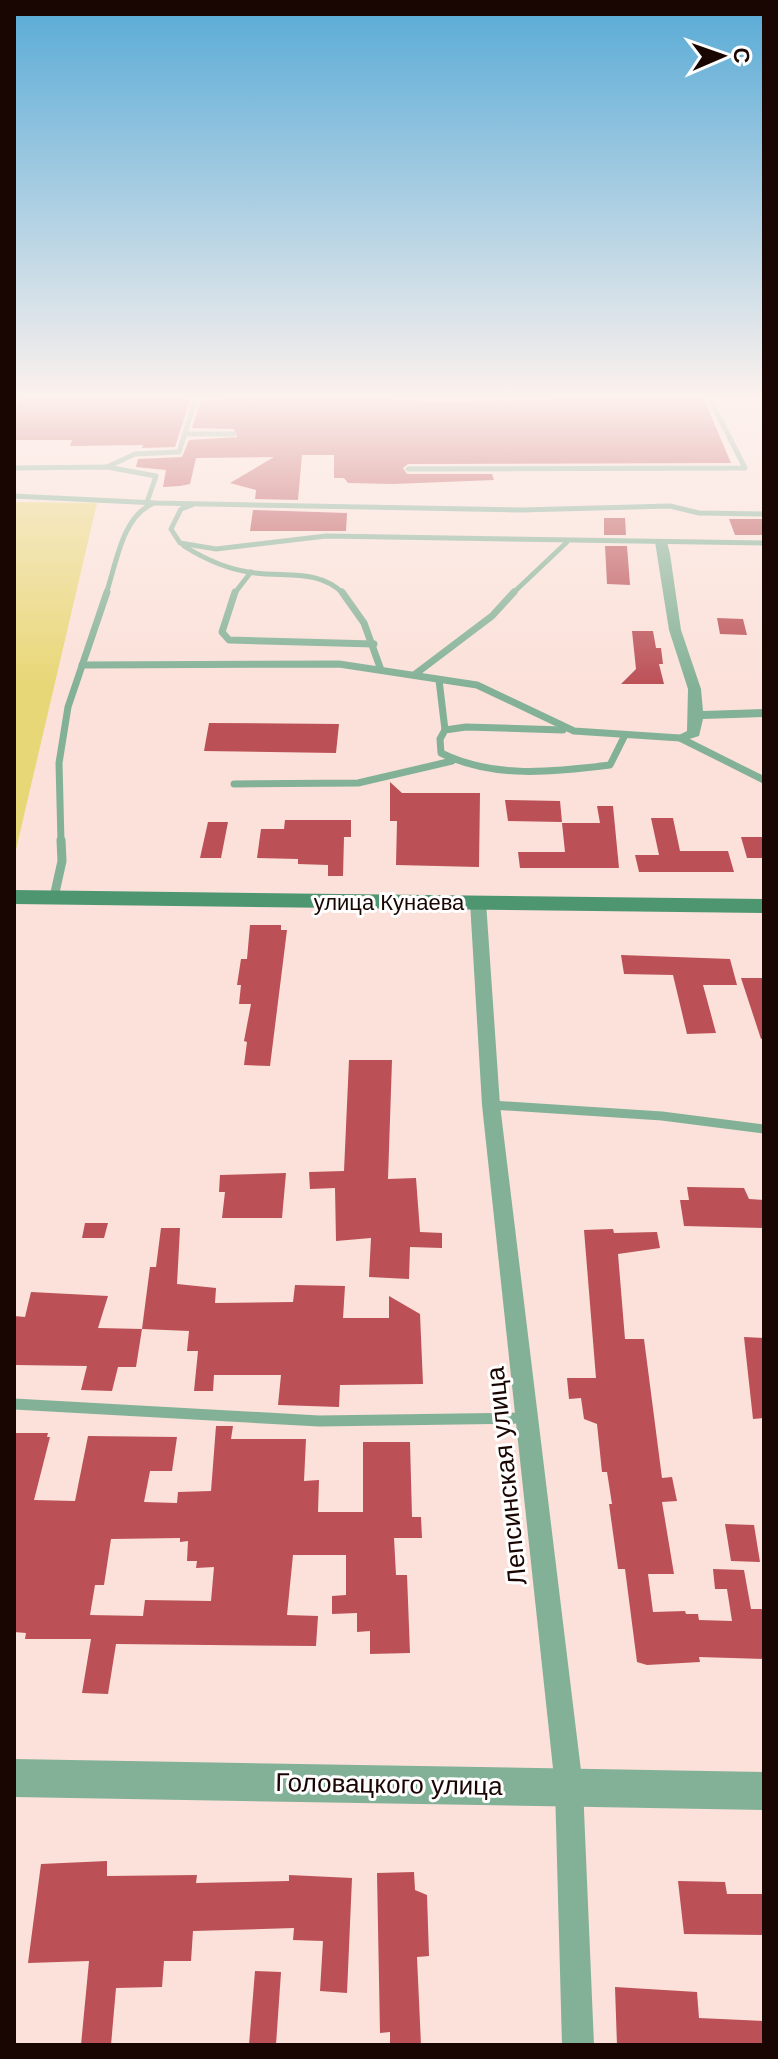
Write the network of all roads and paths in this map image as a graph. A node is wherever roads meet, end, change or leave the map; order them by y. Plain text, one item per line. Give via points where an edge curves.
1 (153, 493) edge
2 (14, 496) edge
3 (151, 502) junction
4 (197, 503) junction
5 (764, 514) edge
6 (567, 542) junction
7 (661, 542) junction
8 (180, 543) junction
9 (764, 543) edge
10 (251, 572) junction
11 (374, 644) junction
12 (82, 665) junction
13 (381, 670) junction
14 (414, 675) junction
15 (439, 680) junction
16 (764, 713) edge
17 (697, 715) junction
18 (445, 730) junction
19 (574, 731) junction
20 (625, 735) junction
21 (680, 738) junction
22 (452, 761) junction
23 (764, 780) edge
24 (234, 784) dead end
25 (14, 897) edge
26 (54, 897) junction
27 (478, 902) junction
28 (764, 906) edge
29 (491, 1105) junction
30 (764, 1129) edge
31 (14, 1404) edge
32 (527, 1418) junction
33 (14, 1778) edge
34 (569, 1787) junction
35 (764, 1791) edge
36 (578, 2045) edge

1 - 3 lane
2 - 3 lane
3 - 4 lane
3 - 12 lane via 130,523
4 - 5 lane via 521,510 670,506 699,513
4 - 8 lane via 181,509 171,529
6 - 7 lane
6 - 8 lane via 326,536 216,549
6 - 14 lane via 492,616
7 - 9 lane
7 - 17 street via 671,578 676,634 695,680
8 - 10 lane via 210,563
10 - 11 lane via 318,577 334,584
10 - 11 lane via 233,595 222,632 229,640
11 - 13 lane
12 - 13 lane via 339,664
12 - 26 lane via 68,707 59,763 62,861
13 - 14 lane
14 - 15 lane
15 - 18 lane
15 - 19 lane via 477,685
16 - 17 street
17 - 21 street via 694,733
18 - 19 lane
18 - 22 lane via 441,753
19 - 20 lane
20 - 21 lane
20 - 22 lane via 610,765 561,771
21 - 23 lane
22 - 24 lane via 358,783
25 - 26 main road, улица Кунаева
26 - 27 main road, улица Кунаева
27 - 28 main road, улица Кунаева
27 - 29 street, Лепсинская улица
29 - 30 lane via 713,1120
29 - 32 street, Лепсинская улица
31 - 32 lane via 319,1421
32 - 34 street, Лепсинская улица
33 - 34 street, Головацкого улица
34 - 35 street, Головацкого улица
34 - 36 street, Лепсинская улица

